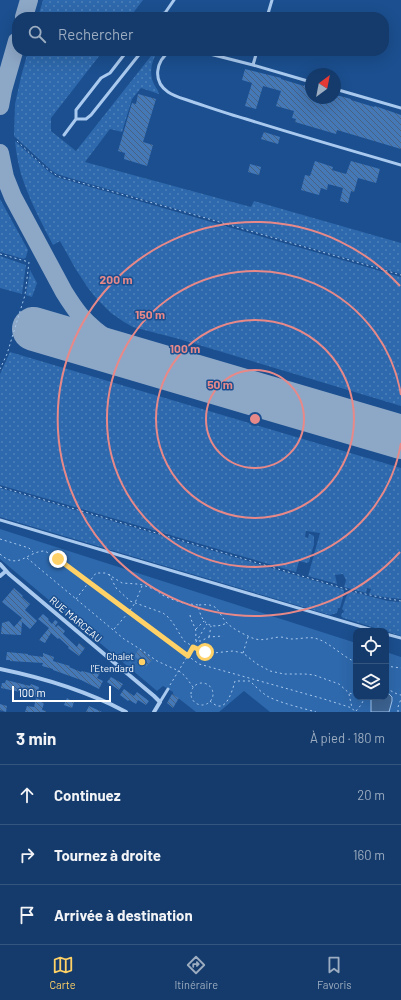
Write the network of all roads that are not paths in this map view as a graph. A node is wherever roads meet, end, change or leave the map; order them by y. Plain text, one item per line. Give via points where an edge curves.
1 (174, 0) edge
2 (272, 0) edge
3 (166, 12) edge
4 (268, 12) edge
5 (123, 56) edge
6 (138, 56) edge
7 (165, 56) edge
8 (218, 56) edge
9 (256, 56) edge
10 (253, 65) junction
11 (305, 80) edge
12 (341, 91) edge
13 (401, 108) edge
14 (76, 120) junction
15 (64, 135) dead end
16 (401, 165) edge
17 (0, 520) edge
18 (0, 564) edge
19 (6, 572) junction
20 (0, 576) edge
21 (366, 628) edge
22 (389, 635) edge
23 (401, 638) edge
24 (0, 669) edge
25 (168, 689) road end
26 (160, 702) junction
27 (126, 712) edge
28 (154, 712) edge

1 - 3 lane
2 - 4 lane
5 - 14 lane via 110,73 101,78 76,110
6 - 14 lane via 91,115 86,119
7 - 16 lane via 158,70 158,80 160,85 177,97
8 - 10 lane
9 - 10 lane
10 - 11 lane
12 - 13 lane
14 - 15 lane
17 - 21 lane
18 - 19 street, RUE MARCEAU
19 - 20 street
19 - 26 street, RUE MARCEAU
22 - 23 lane
24 - 27 street via 71,688
25 - 26 lane
26 - 28 street

